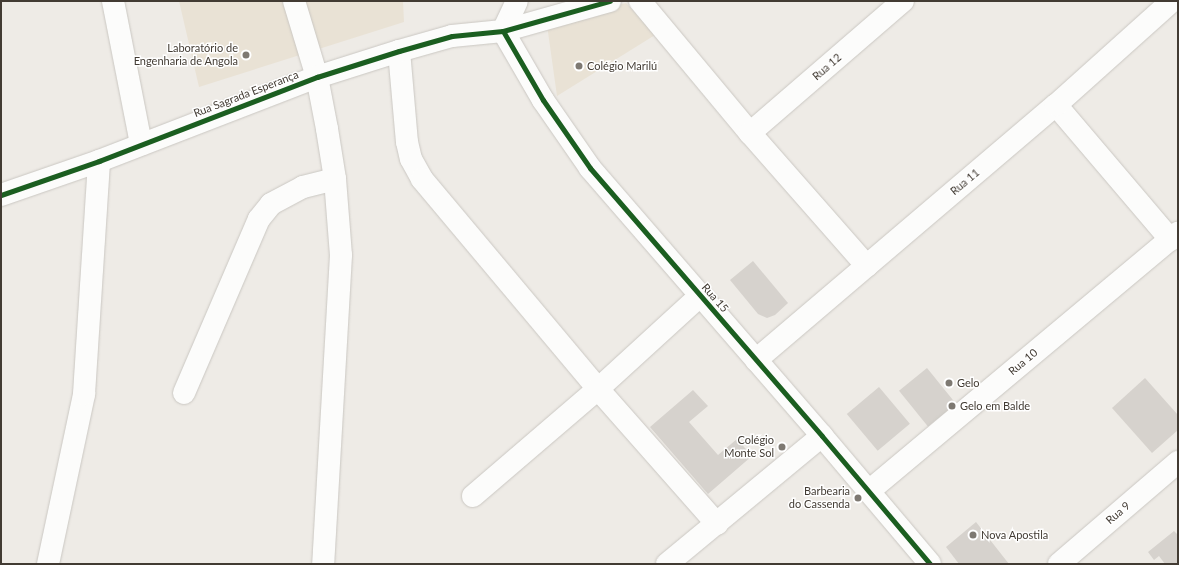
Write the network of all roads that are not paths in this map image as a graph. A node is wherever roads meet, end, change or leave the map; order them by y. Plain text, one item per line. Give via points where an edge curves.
1 (113, 1) edge
2 (294, 1) edge
3 (517, 1) edge
4 (610, 1) edge
5 (640, 1) edge
6 (903, 1) edge
7 (1172, 1) edge
8 (503, 31) junction
9 (400, 51) junction
10 (317, 77) junction
11 (1056, 105) junction
12 (750, 133) junction
13 (140, 144) junction
14 (99, 161) junction
15 (335, 179) junction
16 (1, 195) edge
17 (1174, 237) edge
18 (867, 266) junction
19 (700, 296) junction
20 (756, 360) junction
21 (598, 389) junction
22 (184, 393) dead end
23 (822, 436) junction
24 (1178, 462) edge
25 (869, 491) junction
26 (473, 496) dead end
27 (717, 524) junction
28 (676, 561) edge
29 (48, 564) edge
30 (323, 564) edge
31 (930, 564) edge
32 (1059, 564) edge

1 - 13 street
2 - 10 street
3 - 8 street
4 - 8 street, Rua Sagrada Esperança
5 - 12 street
6 - 12 street, Rua 12
7 - 11 street, Rua 11
8 - 9 street, Rua Sagrada Esperança via 452,36
8 - 19 street, Rua 15 via 565,135 590,168
9 - 10 street, Rua Sagrada Esperança
9 - 21 street via 407,142 411,159 422,179
10 - 13 street, Rua Sagrada Esperança
10 - 15 street
11 - 17 street
11 - 18 street, Rua 11
12 - 18 street
13 - 14 street, Rua Sagrada Esperança
14 - 16 street, Rua Sagrada Esperança
14 - 29 street via 84,394
15 - 22 street via 303,187 271,204 259,219
15 - 30 street via 341,255
17 - 25 street, Rua 10
18 - 20 street, Rua 11
19 - 20 street, Rua 15
19 - 21 street
20 - 23 street, Rua 15
21 - 26 street
21 - 27 street
23 - 25 street, Rua 15
23 - 27 street
24 - 32 street, Rua 9
25 - 31 street, Rua 15
27 - 28 street

